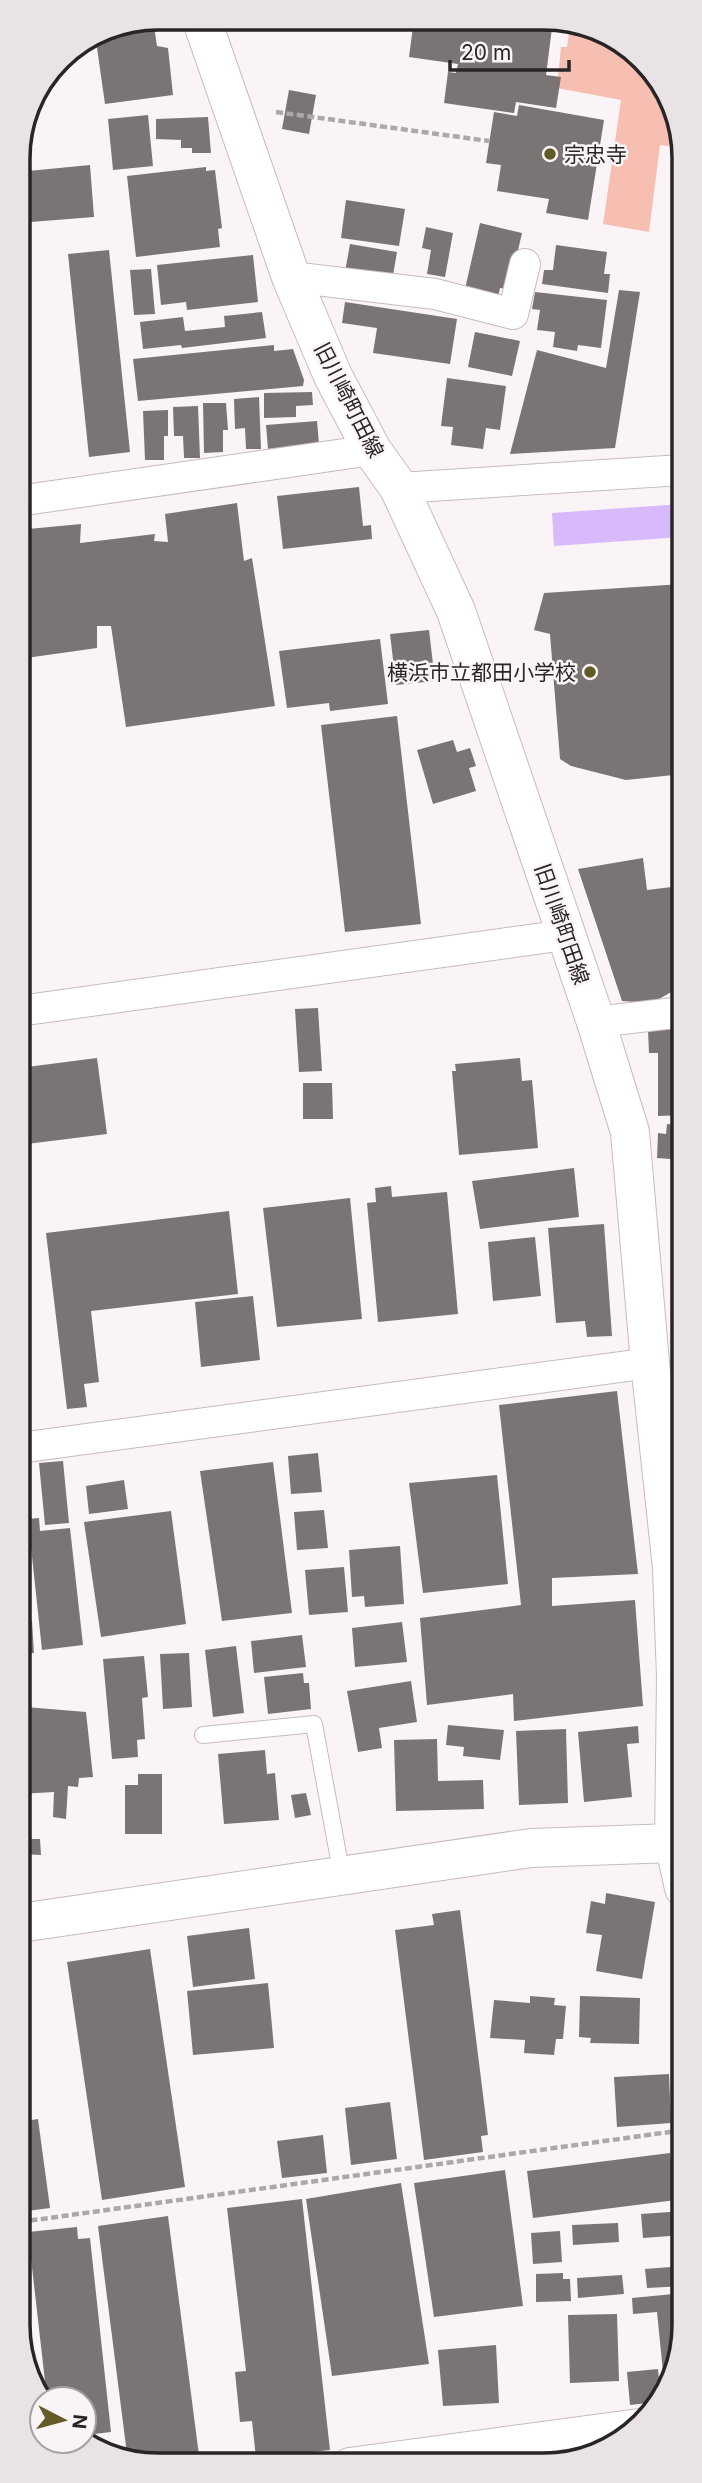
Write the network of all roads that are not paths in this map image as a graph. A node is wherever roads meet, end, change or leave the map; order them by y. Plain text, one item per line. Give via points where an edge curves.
1 (205, 30) edge
2 (525, 264) dead end
3 (291, 277) junction
4 (372, 450) junction
5 (672, 471) edge
6 (399, 488) junction
7 (30, 499) edge
8 (565, 934) junction
9 (30, 1009) edge
10 (672, 1013) edge
11 (596, 1022) junction
12 (662, 1383) edge
13 (30, 1447) edge
14 (672, 1568) edge
15 (203, 1735) dead end
16 (672, 1843) edge
17 (342, 1876) junction
18 (30, 1922) edge
19 (622, 2426) edge
20 (423, 2453) edge

1 - 3 main road, 旧川崎町田線
2 - 3 street via 513,314 435,294
3 - 4 main road, 旧川崎町田線 via 333,376
4 - 6 main road, 旧川崎町田線
4 - 7 street
5 - 6 street
6 - 8 main road, 旧川崎町田線 via 456,611
8 - 9 street
8 - 11 main road, 旧川崎町田線
10 - 11 street
11 - 12 main road, 旧川崎町田線 via 630,1132
12 - 13 street
12 - 14 main road, 旧川崎町田線
15 - 17 lane via 314,1724
16 - 17 main road via 531,1848
17 - 18 main road
19 - 20 street

